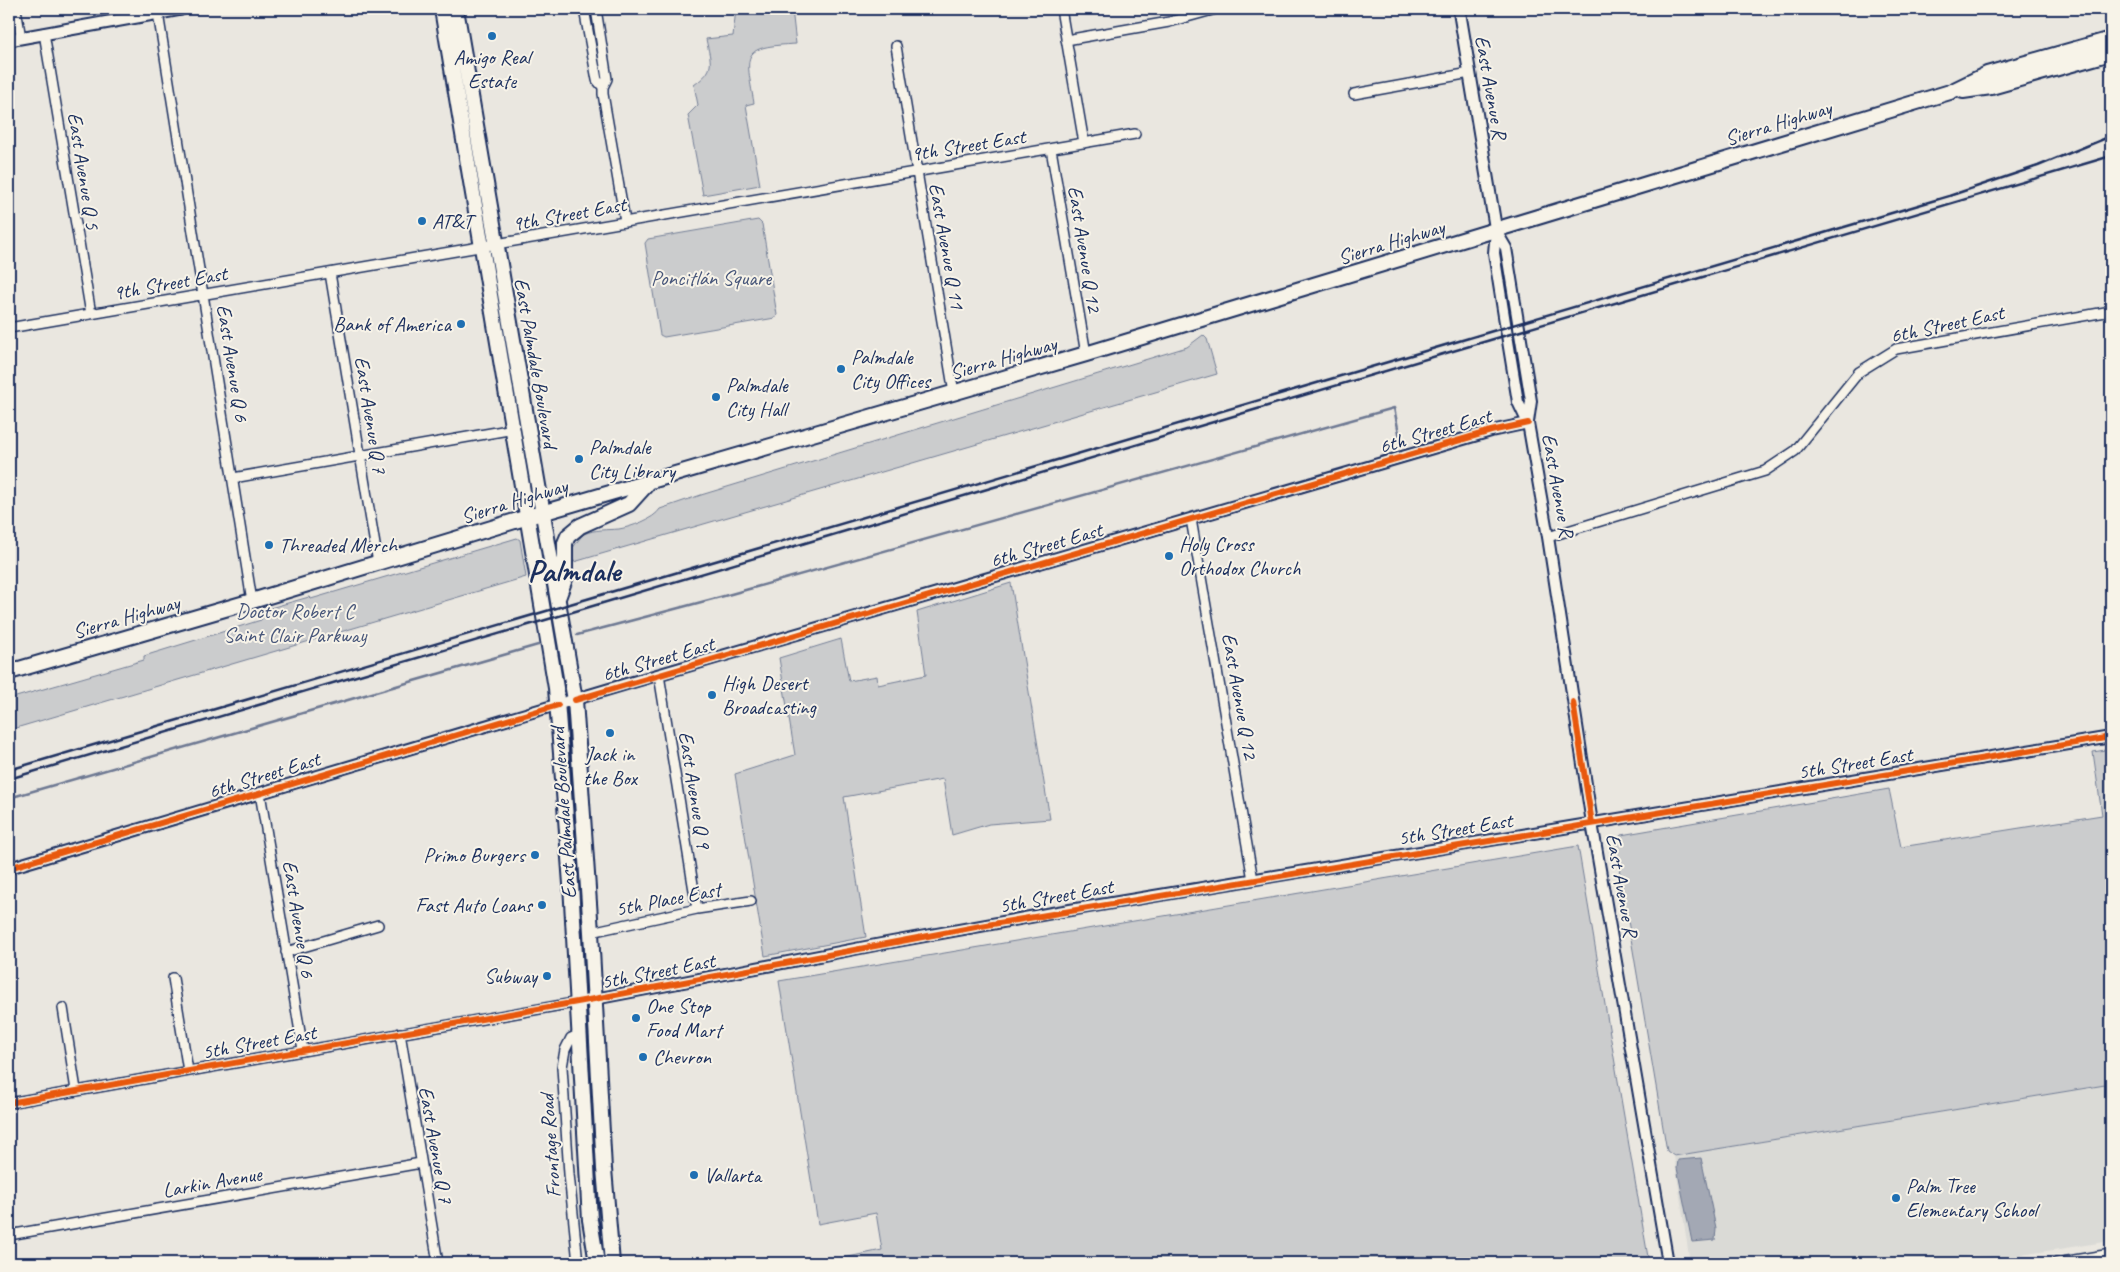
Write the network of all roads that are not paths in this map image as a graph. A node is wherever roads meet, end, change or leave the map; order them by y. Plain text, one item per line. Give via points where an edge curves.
1 (16, 9) edge
2 (182, 9) edge
3 (442, 9) edge
4 (456, 9) edge
5 (584, 9) edge
6 (596, 9) edge
7 (1061, 9) edge
8 (1216, 9) edge
9 (1459, 9) edge
10 (158, 13) junction
11 (44, 33) junction
12 (21, 38) junction
13 (2111, 39) edge
14 (9, 40) edge
15 (1066, 40) junction
16 (896, 46) dead end
17 (2111, 53) edge
18 (1470, 73) junction
19 (603, 87) junction
20 (1950, 92) junction
21 (1354, 94) dead end
22 (1135, 134) dead end
23 (1084, 143) junction
24 (1051, 149) junction
25 (916, 171) junction
26 (625, 221) junction
27 (1496, 231) junction
28 (489, 246) junction
29 (330, 273) junction
30 (204, 295) junction
31 (2111, 311) edge
32 (91, 314) junction
33 (9, 328) edge
34 (1086, 354) junction
35 (954, 393) junction
36 (1528, 423) junction
37 (514, 429) junction
38 (360, 457) junction
39 (233, 478) junction
40 (648, 483) junction
41 (542, 513) junction
42 (528, 517) junction
43 (1191, 519) junction
44 (1548, 537) junction
45 (378, 563) junction
46 (558, 598) junction
47 (252, 601) junction
48 (9, 672) edge
49 (659, 675) junction
50 (575, 700) junction
51 (558, 705) junction
52 (2111, 737) edge
53 (260, 793) junction
54 (1592, 823) junction
55 (9, 868) edge
56 (1253, 880) junction
57 (752, 901) dead end
58 (697, 910) junction
59 (378, 925) dead end
60 (591, 932) junction
61 (286, 952) junction
62 (173, 978) dead end
63 (594, 999) junction
64 (578, 1002) junction
65 (63, 1008) dead end
66 (400, 1033) junction
67 (580, 1034) junction
68 (303, 1050) junction
69 (188, 1071) junction
70 (76, 1090) junction
71 (9, 1103) edge
72 (421, 1163) junction
73 (9, 1236) edge
74 (2111, 1254) edge
75 (438, 1263) edge
76 (578, 1263) edge
77 (597, 1263) edge
78 (612, 1263) edge
79 (1668, 1263) edge
80 (2056, 1263) edge

1 - 12 street
2 - 10 main road
3 - 28 main road, East Palmdale Boulevard
4 - 28 main road, East Palmdale Boulevard
5 - 19 street via 597,80
6 - 19 street via 607,79
7 - 15 street
8 - 15 street via 1169,22
9 - 18 main road, East Avenue R
10 - 11 main road
10 - 30 street, East Avenue Q 6
11 - 12 main road
11 - 32 street, East Avenue Q 5
12 - 14 main road
13 - 20 main road, Sierra Highway via 1988,74
15 - 23 street
16 - 25 street, East Avenue Q 11
17 - 20 main road, Sierra Highway via 1991,87
18 - 21 street
18 - 27 main road, East Avenue R
19 - 26 street
20 - 27 main road, Sierra Highway
22 - 23 street, 9th Street East
23 - 24 street, 9th Street East
24 - 25 street, 9th Street East
24 - 34 street, East Avenue Q 12
25 - 26 street, 9th Street East
25 - 35 street, East Avenue Q 11
26 - 28 street, 9th Street East
27 - 34 main road, Sierra Highway
27 - 36 street, East Avenue R via 1506,248 1531,401
28 - 29 street, 9th Street East
28 - 37 main road, East Palmdale Boulevard
28 - 41 main road, East Palmdale Boulevard
29 - 30 street, 9th Street East
29 - 38 street, East Avenue Q 7
30 - 32 street, 9th Street East
30 - 39 street, East Avenue Q 6
31 - 44 street, 6th Street East via 1896,349 1858,372 1795,451 1765,471
32 - 33 street, 9th Street East
34 - 35 main road, Sierra Highway
35 - 40 main road, Sierra Highway
36 - 43 street, 6th Street East
36 - 44 street, East Avenue R
37 - 38 street
37 - 42 main road, East Palmdale Boulevard
38 - 39 street
38 - 45 street, East Avenue Q 7
39 - 47 street, East Avenue Q 6
40 - 41 main road, Sierra Highway
40 - 46 main road via 629,504 580,526 568,536 565,543 565,579
41 - 42 main road, Sierra Highway
41 - 46 main road, East Palmdale Boulevard
42 - 45 main road, Sierra Highway
42 - 51 main road, East Palmdale Boulevard
43 - 49 street, 6th Street East
43 - 56 street, East Avenue Q 12
44 - 54 street, East Avenue R
45 - 47 main road, Sierra Highway
46 - 50 main road, East Palmdale Boulevard
47 - 48 main road, Sierra Highway
49 - 50 street, 6th Street East
49 - 58 street, East Avenue Q 9
50 - 51 street, 6th Street East
50 - 60 main road, East Palmdale Boulevard
51 - 53 street, 6th Street East
51 - 64 main road, East Palmdale Boulevard
52 - 54 street, 5th Street East
53 - 55 street, 6th Street East
53 - 61 street, East Avenue Q 6
54 - 56 street, 5th Street East
54 - 79 street, East Avenue R
56 - 63 street, 5th Street East via 890,942
57 - 58 street, 5th Place East
58 - 60 street, 5th Place East
59 - 61 street
60 - 63 main road, East Palmdale Boulevard
61 - 68 street, East Avenue Q 6
62 - 69 street
63 - 64 street, 5th Street East
63 - 78 main road, East Palmdale Boulevard
64 - 66 street, 5th Street East
64 - 67 main road, East Palmdale Boulevard
65 - 70 street
66 - 68 street, 5th Street East
66 - 72 street, East Avenue Q 7
67 - 76 street, Frontage Road via 571,1038 562,1067
67 - 77 main road, East Palmdale Boulevard via 590,1220
68 - 69 street, 5th Street East
69 - 70 street, 5th Street East
70 - 71 street, 5th Street East
72 - 73 street, Larkin Avenue
72 - 75 street, East Avenue Q 7
74 - 80 street

